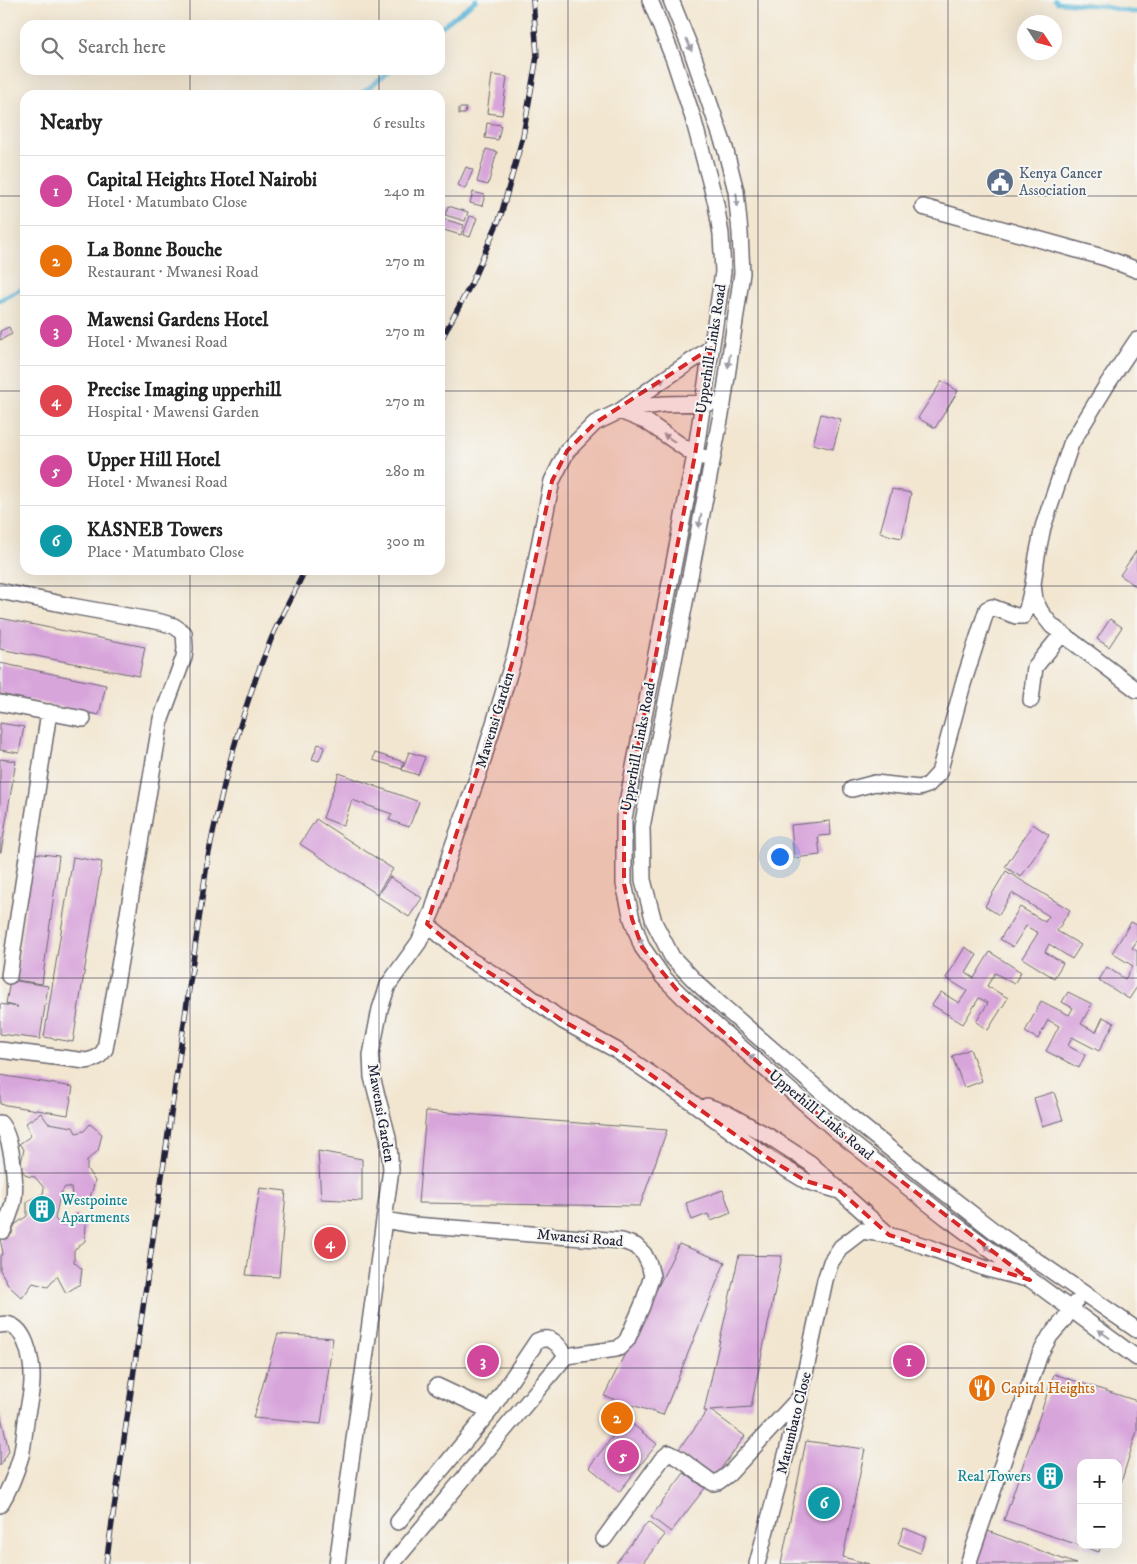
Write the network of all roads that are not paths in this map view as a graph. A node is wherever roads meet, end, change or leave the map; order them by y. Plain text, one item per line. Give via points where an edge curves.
1 (650, 0) edge
2 (671, 0) edge
3 (923, 207) dead end
4 (1137, 270) edge
5 (1137, 340) edge
6 (712, 348) junction
7 (702, 402) junction
8 (723, 404) junction
9 (620, 411) junction
10 (695, 455) junction
11 (712, 460) junction
12 (1033, 584) junction
13 (0, 592) edge
14 (1062, 634) junction
15 (1137, 690) edge
16 (1030, 700) dead end
17 (0, 703) edge
18 (49, 712) junction
19 (83, 719) dead end
20 (852, 790) dead end
21 (427, 924) junction
22 (9, 976) dead end
23 (0, 1050) edge
24 (0, 1123) edge
25 (384, 1220) junction
26 (3, 1231) dead end
27 (890, 1235) junction
28 (1030, 1280) junction
29 (1084, 1292) junction
30 (1070, 1310) junction
31 (0, 1325) edge
32 (1137, 1330) edge
33 (566, 1356) junction
34 (1137, 1358) edge
35 (437, 1386) dead end
36 (801, 1396) junction
37 (490, 1412) junction
38 (0, 1505) edge
39 (398, 1522) dead end
40 (604, 1539) dead end
41 (337, 1564) edge
42 (392, 1564) edge
43 (757, 1564) edge
44 (968, 1564) edge

1 - 6 street, Upperhill Links Road via 693,118 716,204 723,272
2 -> 8 street, Upperhill Links Road via 725,148 736,191 742,273
3 - 4 street via 1106,258
5 - 12 street via 1072,444 1043,527
6 - 7 street, Upperhill Links Road
9 -> 6 street
7 - 8 street
7 - 9 street
7 - 10 street, Upperhill Links Road
8 - 11 street, Upperhill Links Road
10 -> 9 street via 647,422
9 - 21 street, Mawensi Garden via 588,430 567,452 552,481 516,651 479,773
10 - 11 street
28 -> 10 street, Upperhill Links Road via 839,1133 682,996 663,977 642,947 624,884 624,818
11 -> 29 street, Upperhill Links Road via 642,827 642,880 654,922 672,957 720,1004 848,1115 998,1234
12 - 14 street via 1041,612
12 - 20 street via 1023,616 992,607 987,609 940,772 933,781 919,788 875,783
13 - 23 street via 161,622 184,633 186,648 161,719 105,1049 94,1060 86,1061
14 - 15 street
14 - 16 street via 1035,666
17 - 18 street
18 - 19 street
18 - 22 street
21 - 25 street, Mawensi Garden via 419,942 388,985 371,1055 372,1077 388,1137 391,1169
21 - 27 street via 470,960 525,993 563,1021 616,1050 771,1160 806,1180 840,1191
24 - 26 street via 6,1130 12,1159 14,1199
25 - 33 street, Mwanesi Road via 414,1226 622,1241 636,1246 644,1254 652,1276 627,1340 616,1349
25 - 41 street, Mawensi Garden
27 - 28 street via 987,1269
27 - 36 street, Matumbato Close via 862,1231 841,1247 831,1262
28 - 30 street, Upperhill Links Road
29 - 30 street
29 - 32 street, Upperhill Links Road
34 -> 30 street, Upperhill Links Road
30 - 44 street via 1040,1354
31 - 38 street via 13,1325 24,1338 30,1354 32,1380 21,1455 11,1487
33 - 37 street via 551,1339 537,1341
33 - 42 street
35 - 37 street
36 - 40 street via 718,1482 713,1483 669,1453
36 - 43 street, Matumbato Close
37 - 39 street

